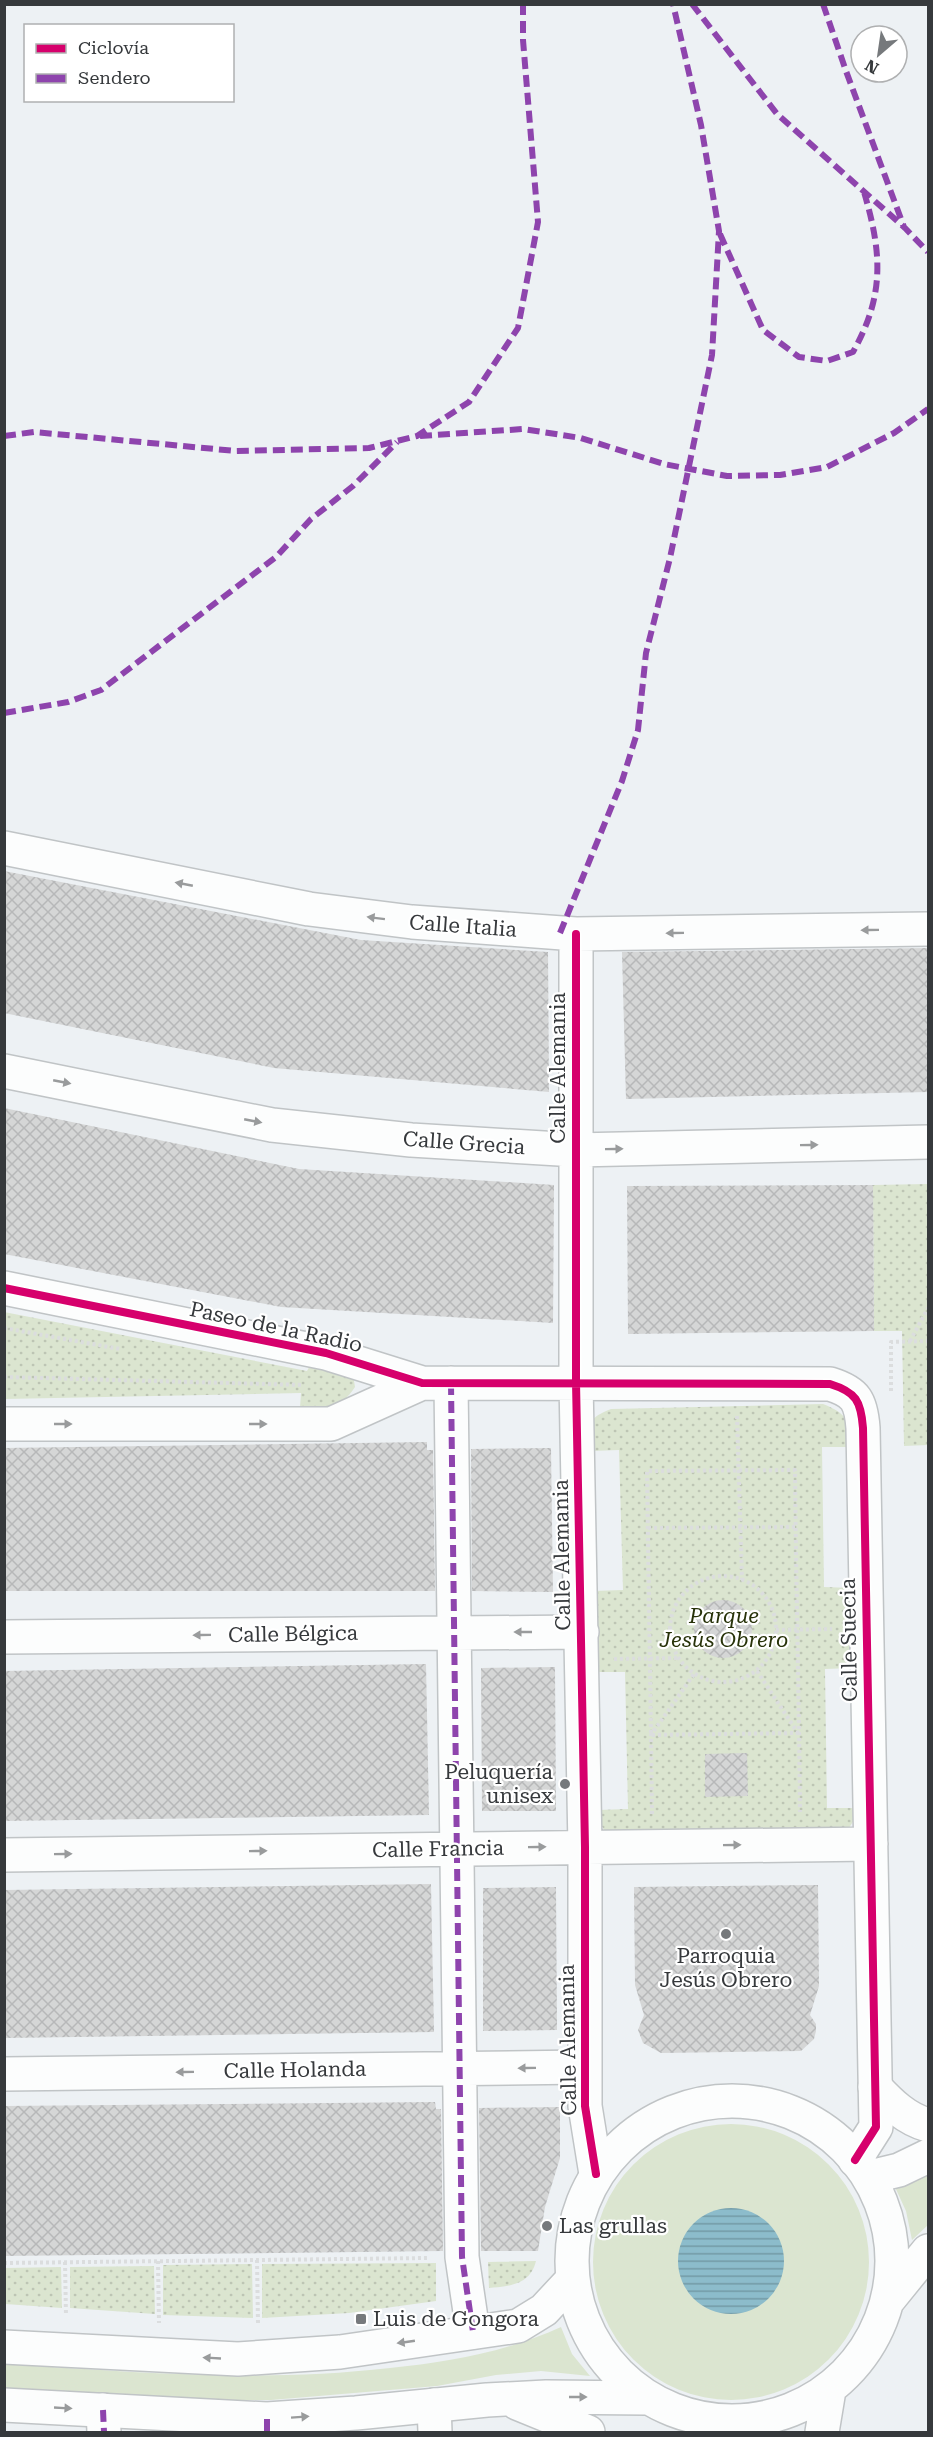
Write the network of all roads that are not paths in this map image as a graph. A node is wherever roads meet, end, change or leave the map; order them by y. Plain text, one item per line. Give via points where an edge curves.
1 (4, 848) edge
2 (928, 929) edge
3 (576, 934) junction
4 (4, 1071) edge
5 (928, 1142) edge
6 (576, 1150) junction
7 (4, 1288) edge
8 (357, 1362) junction
9 (576, 1382) junction
10 (436, 1383) junction
11 (360, 1411) junction
12 (4, 1424) edge
13 (454, 1632) junction
14 (4, 1637) edge
15 (582, 1646) junction
16 (871, 1844) junction
17 (585, 1847) junction
18 (457, 1848) junction
19 (4, 1855) edge
20 (585, 2067) junction
21 (459, 2068) junction
22 (4, 2074) edge
23 (875, 2087) junction
24 (928, 2125) edge
25 (928, 2156) edge
26 (862, 2169) junction
27 (596, 2174) junction
28 (928, 2251) edge
29 (572, 2280) junction
30 (889, 2299) junction
31 (473, 2332) junction
32 (4, 2347) edge
33 (830, 2390) junction
34 (507, 2399) junction
35 (4, 2405) edge
36 (666, 2413) edge
37 (435, 2419) edge
38 (103, 2421) edge
39 (267, 2426) edge
40 (588, 2433) edge
41 (822, 2433) edge

3 -> 1 street, Calle Italia via 412,922 309,909
2 -> 3 street, Calle Italia
3 - 6 street, Calle Alemania
4 -> 6 street, Calle Grecia via 272,1125 411,1140
6 -> 5 street, Calle Grecia
6 - 9 street, Calle Alemania
7 - 8 street, Paseo de la Radio
8 - 10 street, Paseo de la Radio
8 - 11 street via 368,1376 368,1391
9 - 10 street, Paseo de la Radio
9 - 15 street, Calle Alemania
9 - 16 street, Calle Suecia via 830,1384 851,1393 858,1401 863,1428
10 - 11 street, Paseo de la Radio
10 - 13 street
12 -> 11 street, Paseo de la Radio via 332,1424
13 -> 14 street, Calle Bélgica
15 -> 13 street, Calle Bélgica
13 - 18 street
15 - 17 street, Calle Alemania
17 -> 16 street, Calle Francia
16 - 23 street, Calle Suecia
18 -> 17 street, Calle Francia
17 - 20 street, Calle Alemania
19 -> 18 street, Calle Francia
18 - 21 street
20 -> 21 street, Calle Holanda
20 - 27 street, Calle Alemania via 586,2114
21 -> 22 street, Calle Holanda
21 - 31 street via 462,2257
23 - 24 street via 914,2121
23 - 26 street, Calle Suecia via 876,2127
25 - 26 street via 899,2170
26 - 27 street via 843,2144 811,2121 763,2103 708,2102 655,2120 622,2143
26 - 30 street via 883,2205 894,2256
27 - 29 street via 575,2226
28 - 30 street
29 - 31 street via 544,2310 518,2326
29 - 36 street via 594,2346 616,2372
30 - 33 street via 880,2326 862,2357
31 -> 32 street via 340,2352 238,2359
33 - 36 street via 788,2412 762,2420 727,2421
33 - 41 street
34 -> 36 street
34 - 37 street
34 - 40 street
35 -> 38 street
39 -> 37 street via 356,2413
38 - 39 street

